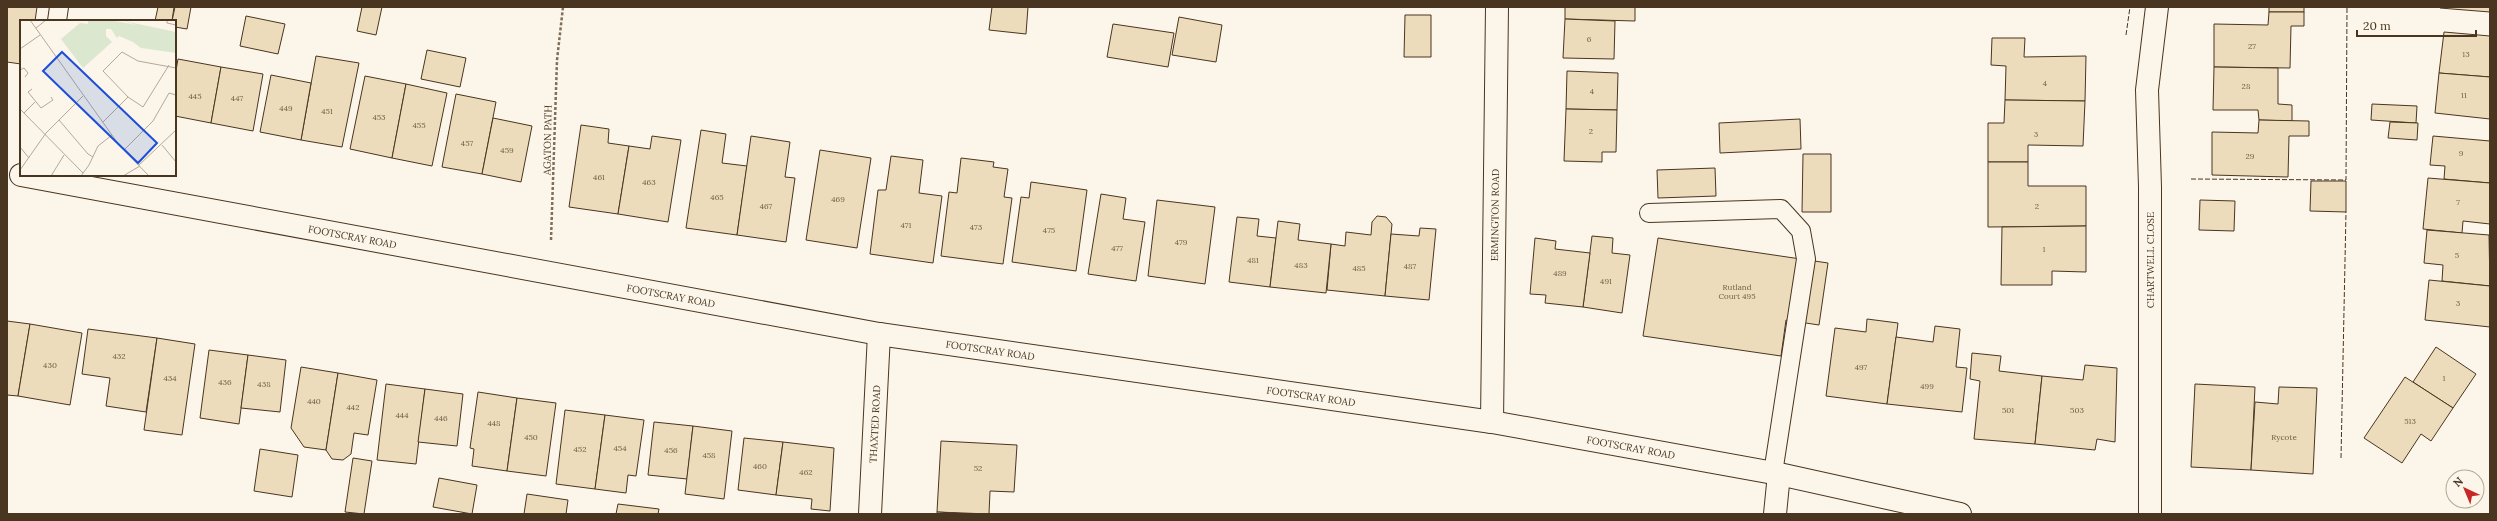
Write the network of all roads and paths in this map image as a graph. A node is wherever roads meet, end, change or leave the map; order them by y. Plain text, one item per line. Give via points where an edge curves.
1 (59, 7) edge
2 (563, 7) edge
3 (1497, 7) edge
4 (2157, 7) edge
5 (57, 20) edge
6 (7, 172) edge
7 (20, 174) edge
8 (28, 176) edge
9 (1649, 213) dead end
10 (548, 273) junction
11 (879, 334) junction
12 (1492, 422) junction
13 (1776, 474) junction
14 (870, 514) edge
15 (1775, 514) edge
16 (1960, 514) edge
17 (2150, 514) edge

1 - 5 lane
2 - 10 path, AGATON PATH via 557,60 553,220
3 - 12 main road, ERMINGTON ROAD
4 - 17 main road, CHARTWELL CLOSE via 2147,90 2150,188
6 - 7 main road, FOOTSCRAY ROAD
8 - 10 main road, FOOTSCRAY ROAD
9 - 13 lane via 1781,209 1801,231 1806,259
10 - 11 main road, FOOTSCRAY ROAD
11 - 12 main road, FOOTSCRAY ROAD
11 - 14 main road, THAXTED ROAD
12 - 13 main road, FOOTSCRAY ROAD
13 - 15 main road
13 - 16 main road, FOOTSCRAY ROAD

